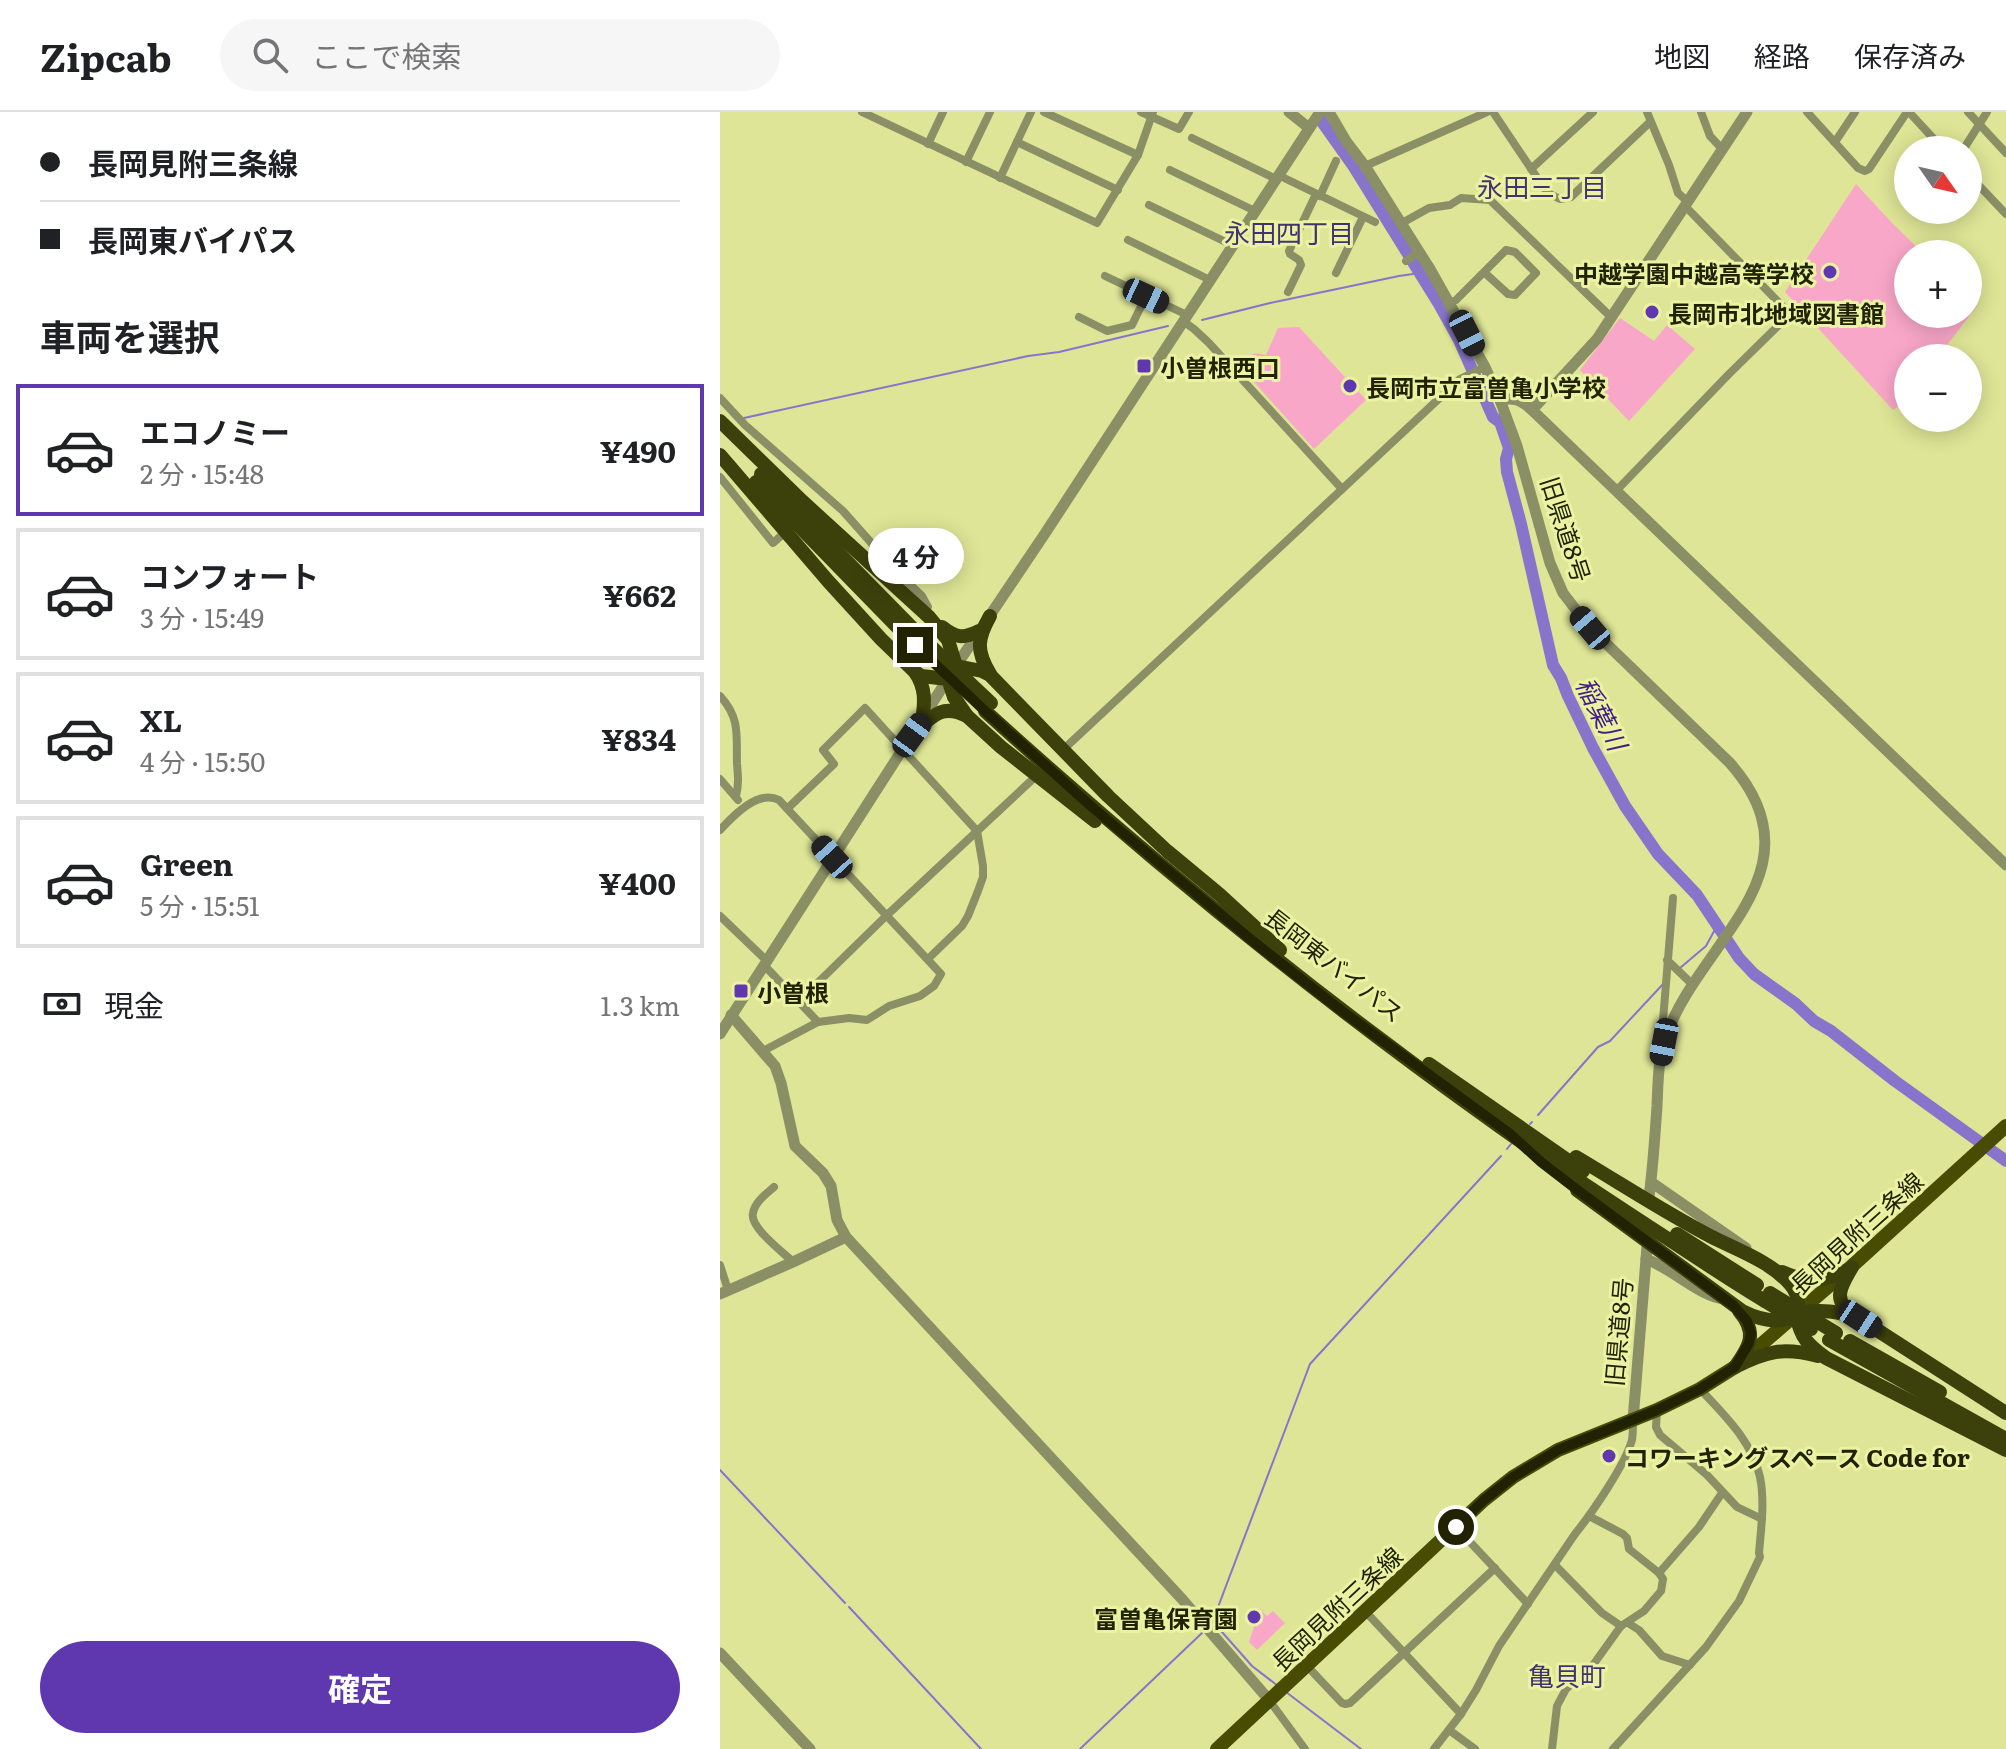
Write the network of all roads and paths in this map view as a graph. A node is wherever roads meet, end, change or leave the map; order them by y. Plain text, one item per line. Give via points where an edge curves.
1 (862, 112) edge
2 (943, 112) edge
3 (990, 112) edge
4 (1031, 112) edge
5 (1044, 112) edge
6 (1141, 112) edge
7 (1189, 112) edge
8 (1289, 112) edge
9 (1320, 112) edge
10 (1329, 112) edge
11 (1490, 112) edge
12 (1593, 112) edge
13 (1647, 112) edge
14 (1701, 112) edge
15 (1747, 112) edge
16 (1807, 112) edge
17 (1855, 112) edge
18 (1908, 112) edge
19 (1968, 112) edge
20 (1987, 112) edge
21 (1152, 115) edge
22 (1650, 122) junction
23 (1979, 124) junction
24 (1309, 128) junction
25 (1931, 136) edge
26 (1972, 136) edge
27 (1192, 138) dead end
28 (1017, 142) junction
29 (1835, 142) junction
30 (928, 144) junction
31 (1723, 150) junction
32 (2006, 153) edge
33 (1138, 155) junction
34 (1336, 161) dead end
35 (966, 162) junction
36 (1365, 166) junction
37 (1531, 169) junction
38 (1170, 170) dead end
39 (1277, 177) junction
40 (1000, 178) junction
41 (1982, 189) edge
42 (1118, 190) junction
43 (1318, 195) junction
44 (1686, 204) junction
45 (1149, 205) dead end
46 (1255, 211) junction
47 (2006, 214) edge
48 (1363, 217) junction
49 (1375, 222) dead end
50 (1402, 223) junction
51 (1128, 240) dead end
52 (1232, 245) junction
53 (1418, 253) junction
54 (1406, 261) dead end
55 (1336, 273) dead end
56 (1485, 273) junction
57 (1105, 276) dead end
58 (1210, 280) junction
59 (1288, 292) dead end
60 (1146, 296) junction
61 (1450, 303) junction
62 (1079, 317) dead end
63 (1185, 318) junction
64 (1612, 318) junction
65 (1485, 367) junction
66 (720, 398) edge
67 (1500, 400) junction
68 (1532, 410) junction
69 (720, 421) edge
70 (720, 430) edge
71 (720, 444) edge
72 (720, 455) edge
73 (720, 477) edge
74 (1342, 489) junction
75 (1616, 491) junction
76 (825, 494) junction
77 (815, 504) dead end
78 (783, 534) dead end
79 (926, 615) junction
80 (990, 616) junction
81 (979, 631) junction
82 (918, 641) junction
83 (956, 666) junction
84 (914, 671) junction
85 (990, 675) junction
86 (948, 679) junction
87 (720, 696) edge
88 (988, 707) junction
89 (967, 716) junction
90 (922, 721) junction
91 (912, 735) junction
92 (1066, 747) dead end
93 (902, 750) junction
94 (1034, 778) dead end
95 (720, 779) edge
96 (736, 796) junction
97 (742, 808) junction
98 (788, 808) junction
99 (720, 830) edge
100 (977, 831) junction
101 (832, 857) junction
102 (2006, 865) edge
103 (1673, 898) dead end
104 (720, 916) edge
105 (886, 916) junction
106 (1254, 942) junction
107 (1280, 950) junction
108 (928, 959) junction
109 (1667, 960) junction
110 (766, 963) junction
111 (1693, 985) junction
112 (799, 1001) junction
113 (731, 1015) junction
114 (818, 1022) junction
115 (720, 1034) edge
116 (763, 1051) junction
117 (1659, 1071) junction
118 (2006, 1126) edge
119 (1525, 1132) junction
120 (1509, 1134) junction
121 (1651, 1182) junction
122 (774, 1187) dead end
123 (1649, 1197) dead end
124 (846, 1237) junction
125 (793, 1262) junction
126 (1762, 1263) junction
127 (720, 1265) edge
128 (1849, 1269) junction
129 (724, 1292) edge
130 (1767, 1297) junction
131 (1728, 1302) junction
132 (1797, 1314) junction
133 (1860, 1319) junction
134 (1833, 1336) junction
135 (1826, 1358) junction
136 (1735, 1367) junction
137 (1700, 1389) junction
138 (1657, 1410) junction
139 (2006, 1413) edge
140 (1633, 1420) junction
141 (2006, 1428) edge
142 (2006, 1439) edge
143 (2006, 1450) edge
144 (1722, 1493) junction
145 (1589, 1516) junction
146 (1762, 1519) junction
147 (1456, 1527) junction
148 (1555, 1565) junction
149 (1495, 1568) junction
150 (1659, 1573) junction
151 (1528, 1604) junction
152 (1365, 1611) junction
153 (1625, 1624) junction
154 (720, 1653) edge
155 (1405, 1653) junction
156 (1690, 1665) junction
157 (1307, 1666) junction
158 (1269, 1700) junction
159 (1461, 1714) junction
160 (1449, 1730) junction
161 (810, 1749) edge
162 (1217, 1749) edge
163 (1305, 1749) edge
164 (1434, 1749) edge
165 (1475, 1749) edge
166 (1552, 1749) edge
167 (1613, 1749) edge

1 - 30 street
2 - 30 street
3 - 35 street
4 - 28 street
5 - 33 street
6 - 21 street
7 - 21 street via 1179,129
8 - 24 street
9 - 24 street
10 - 36 street, 旧県道8号
11 - 36 street
11 - 37 street
12 - 37 street
13 - 22 street
14 - 31 street via 1710,136
15 - 31 street
16 - 29 street
17 - 29 street
18 - 25 street
18 - 29 street via 1865,171
19 - 23 street
20 - 23 street
21 - 33 street
22 - 37 street via 1565,200 1550,194
22 - 44 street
23 - 26 street
23 - 32 street
24 - 39 street
27 - 39 street
28 - 40 street
28 - 42 street
30 - 35 street
31 - 44 street
33 - 42 street
34 - 43 street
35 - 40 street
36 - 50 street, 旧県道8号
38 - 46 street
39 - 43 street
39 - 46 street
40 - 42 street via 1097,223
41 - 47 street
43 - 48 street
43 - 59 street via 1289,251 1301,265
44 - 64 street
44 - 75 street via 1790,314
45 - 52 street
46 - 52 street
48 - 49 street
48 - 55 street
50 - 53 street, 旧県道8号
50 - 64 street via 1461,198 1490,200
51 - 58 street
52 - 58 street
53 - 54 street
53 - 61 street, 旧県道8号
56 - 56 street via 1512,295 1536,273 1509,250
56 - 61 street
57 - 60 street
58 - 63 street
60 - 62 street via 1132,325 1107,331
60 - 63 street
61 - 65 street, 旧県道8号
63 - 74 street
63 - 80 street
64 - 68 street
65 - 67 street, 旧県道8号
65 - 74 street via 1460,379
66 - 76 street
67 - 68 street via 1519,399
67 - 111 street, 旧県道8号 via 1563,593 1598,636 1730,763 1758,808 1765,841 1762,869 1750,899
68 - 75 street
69 - 79 highway
70 - 82 highway, 長岡東バイパス
71 - 82 highway, 長岡東バイパス via 828,558
72 - 84 highway
73 - 78 street via 773,543
74 - 92 street
75 - 102 street
76 - 77 street
76 - 79 street via 922,596
79 - 81 highway via 957,637
79 - 83 highway via 948,640
80 - 81 street
80 - 85 highway via 979,647
81 - 83 street
82 - 88 highway, 長岡東バイパス
83 - 85 highway
83 - 86 street
84 - 86 highway
84 - 90 highway via 923,687
85 - 107 highway via 1108,796
86 - 89 highway
86 - 90 street
87 - 96 street via 737,727
88 - 106 highway, 長岡東バイパス via 1092,807
88 - 107 highway, 長岡東バイパス
89 - 91 highway via 937,713
89 - 106 highway
90 - 91 street
91 - 93 street
93 - 98 street via 865,708 823,750 834,764
93 - 100 street
93 - 101 street
94 - 100 street
95 - 96 street
96 - 97 street
97 - 98 street via 772,797
97 - 99 street
98 - 101 street
100 - 105 street
100 - 108 street via 983,866 978,891 962,926
101 - 105 street
101 - 110 street
103 - 109 street
104 - 110 street
105 - 108 street
105 - 112 street
106 - 120 highway, 長岡東バイパス
107 - 119 highway, 長岡東バイパス
108 - 114 street via 941,974 920,996 867,1020
109 - 111 street
109 - 117 street
110 - 112 street
110 - 113 street
111 - 117 street via 1670,1026
112 - 114 street
113 - 115 street
113 - 116 street
114 - 116 street
116 - 124 street via 781,1083 795,1146 831,1186
117 - 121 street
118 - 128 main road, 長岡見附三条線
119 - 126 highway via 1551,1141
119 - 130 highway, 長岡東バイパス
120 - 130 highway, 長岡東バイパス via 1689,1254
120 - 131 highway
121 - 123 street
121 - 126 street
122 - 125 street via 754,1209 752,1220
124 - 125 street
124 - 158 street
125 - 129 street
126 - 128 highway via 1811,1281
126 - 132 highway via 1795,1289
127 - 129 street
128 - 132 main road, 長岡見附三条線
128 - 133 highway via 1840,1298
130 - 134 highway, 長岡東バイパス, bridge
131 - 132 highway via 1761,1319 1783,1321
131 - 136 highway via 1751,1333
131 - 140 street, 旧県道8号 via 1712,1298 1647,1253
132 - 133 highway via 1837,1311
132 - 135 highway via 1799,1331
132 - 136 main road, 長岡見附三条線
133 - 139 highway
134 - 141 highway, 長岡東バイパス
134 - 142 highway, 長岡東バイパス
135 - 136 highway via 1782,1350
135 - 143 highway
136 - 137 main road, 長岡見附三条線
137 - 138 main road, 長岡見附三条線
137 - 146 street via 1746,1444 1760,1476
138 - 140 main road, 長岡見附三条線
138 - 144 street via 1657,1431
140 - 145 street via 1627,1453
140 - 147 main road, 長岡見附三条線 via 1533,1464
144 - 146 street
144 - 150 street
145 - 148 street
145 - 150 street via 1623,1534 1629,1549
146 - 156 street via 1760,1557 1739,1601
147 - 149 street
147 - 152 main road, 長岡見附三条線
148 - 151 street
148 - 153 street via 1602,1613
149 - 151 street
149 - 155 street
150 - 153 street via 1661,1591
151 - 159 street
152 - 155 street
152 - 157 main road, 長岡見附三条線
153 - 156 street via 1639,1630 1662,1656
153 - 166 street via 1566,1689 1557,1706
154 - 161 street
155 - 157 street via 1345,1704
155 - 159 street
156 - 167 street
157 - 158 main road, 長岡見附三条線
158 - 162 main road, 長岡見附三条線
158 - 163 street
159 - 160 street
160 - 164 street
160 - 165 street

